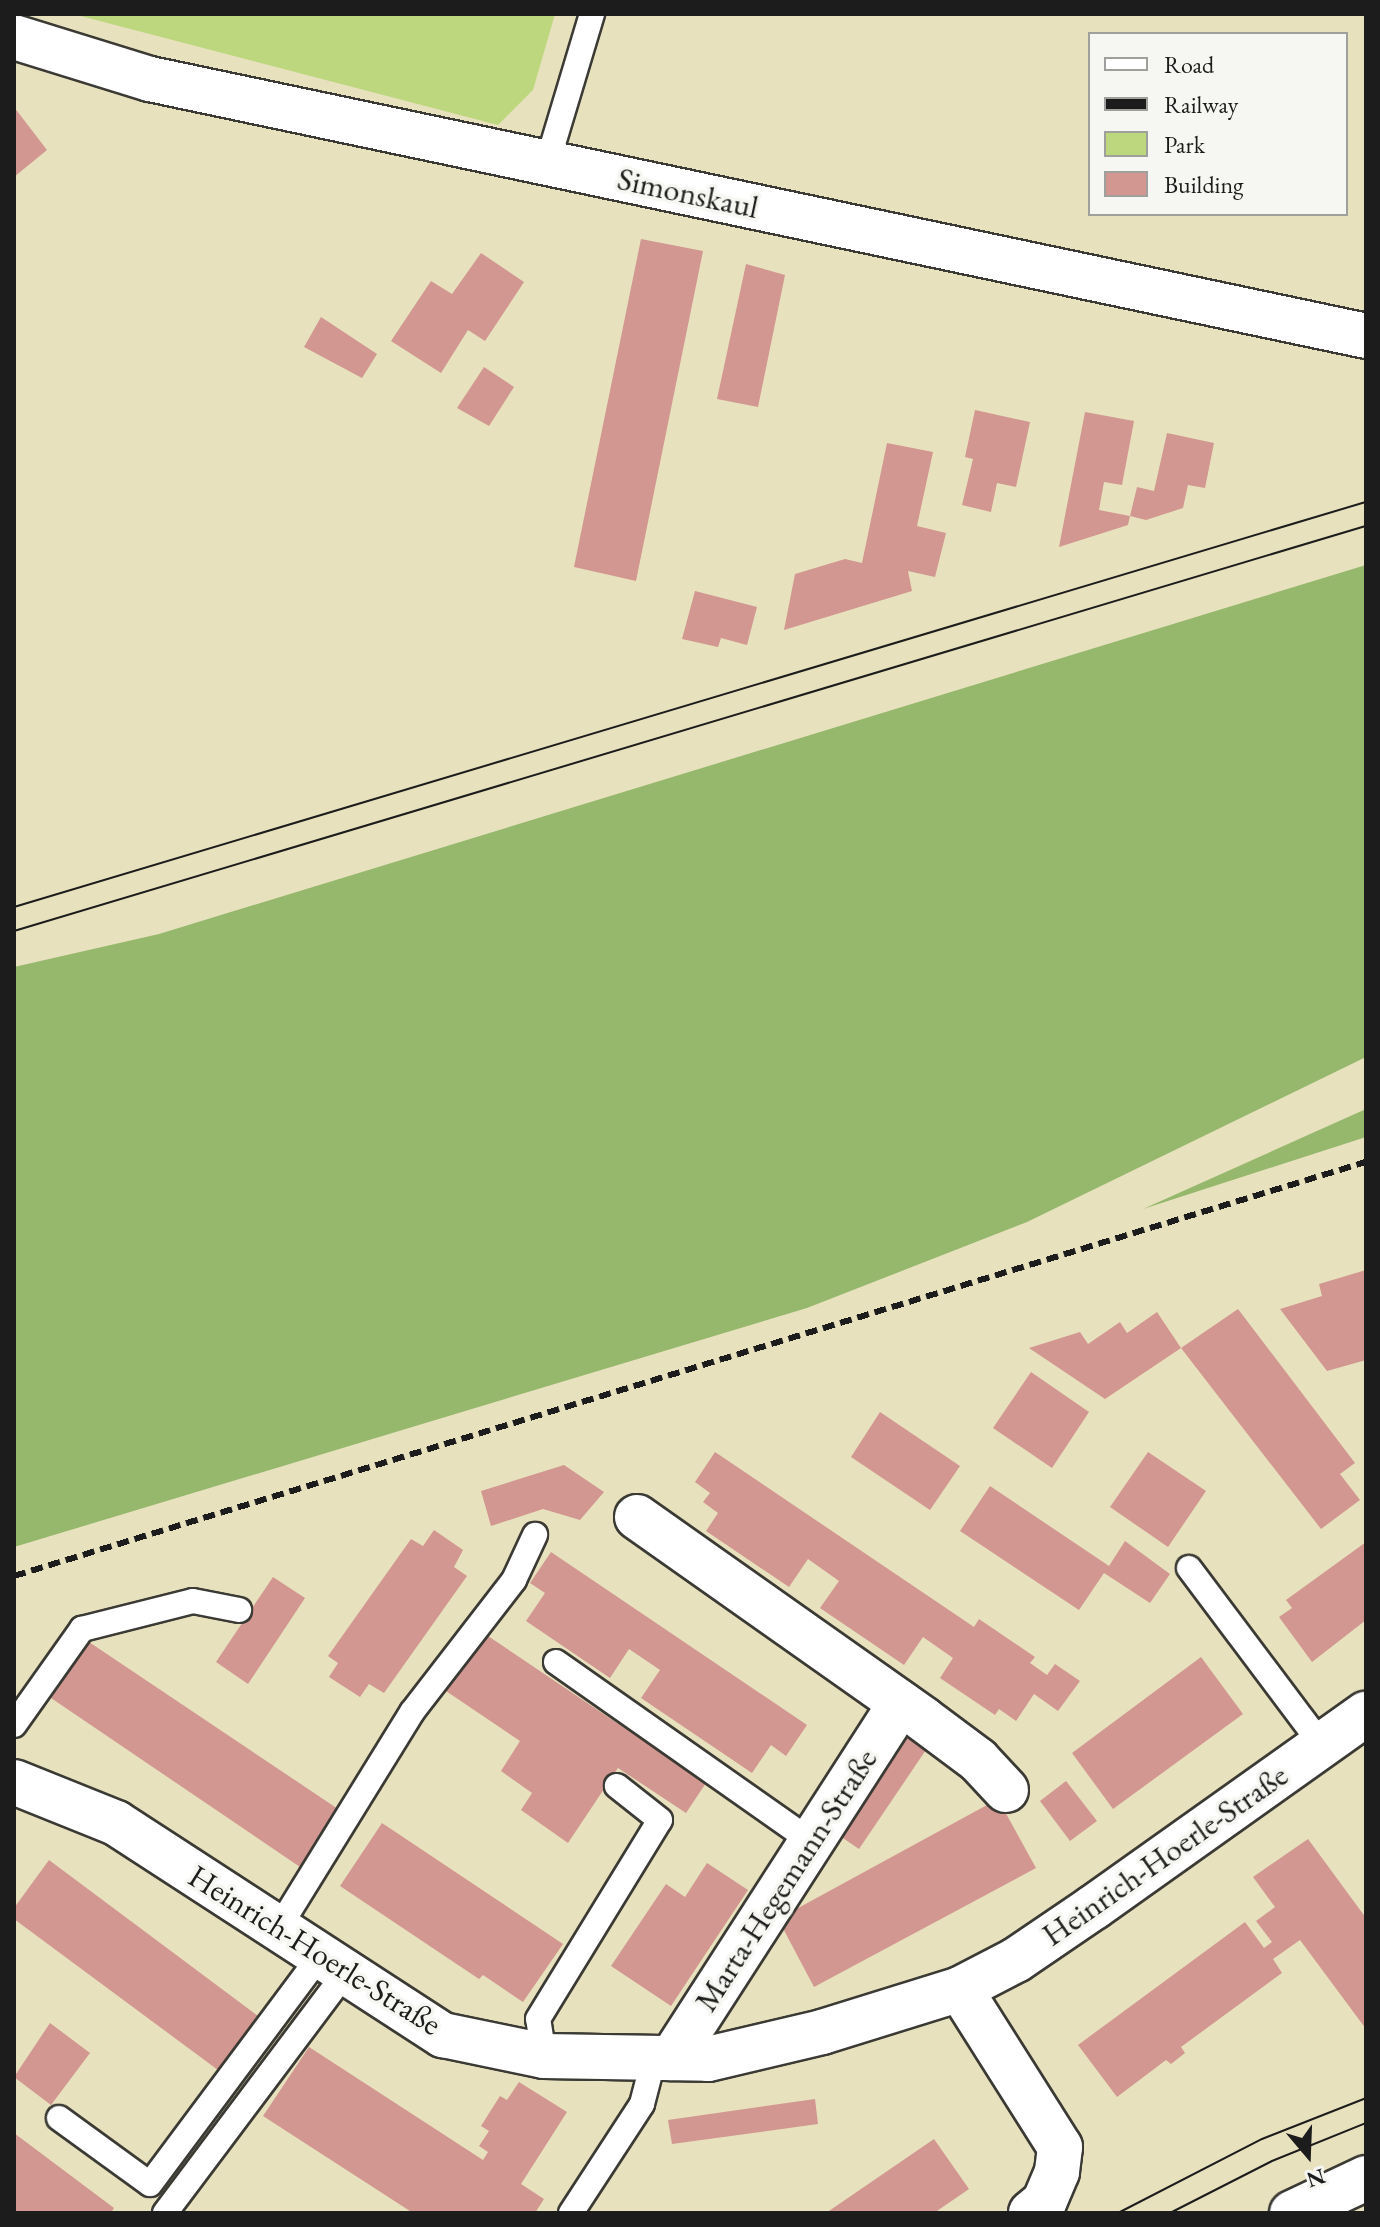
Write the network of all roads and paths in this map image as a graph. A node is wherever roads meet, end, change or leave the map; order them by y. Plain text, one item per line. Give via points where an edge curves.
1 (592, 14) edge
2 (14, 37) edge
3 (547, 164) junction
4 (1366, 336) edge
5 (637, 1517) dead end
6 (535, 1535) dead end
7 (1189, 1568) dead end
8 (239, 1610) dead end
9 (556, 1662) dead end
10 (901, 1703) junction
11 (1366, 1714) edge
12 (14, 1725) edge
13 (1321, 1744) junction
14 (14, 1782) edge
15 (617, 1786) dead end
16 (1006, 1790) dead end
17 (811, 1841) junction
18 (278, 1929) junction
19 (332, 1965) junction
20 (960, 1989) junction
21 (544, 2056) junction
22 (663, 2058) junction
23 (59, 2118) dead end
24 (1366, 2178) edge
25 (165, 2213) edge
26 (571, 2213) edge
27 (1031, 2213) edge
28 (1292, 2213) edge

1 - 3 lane
2 - 3 street, Simonskaul via 150,79
3 - 4 street, Simonskaul
5 - 10 street
6 - 18 lane via 514,1580 412,1712
7 - 13 lane
8 - 12 lane via 193,1601 82,1629
9 - 17 lane
10 - 16 street via 978,1760
10 - 17 street, Marta-Hegemann-Straße
11 - 13 street, Heinrich-Hoerle-Straße
13 - 20 street, Heinrich-Hoerle-Straße via 1029,1951
14 - 18 street, Heinrich-Hoerle-Straße via 116,1823
15 - 21 lane via 660,1820 538,2019
17 - 22 street, Marta-Hegemann-Straße
18 - 19 street, Heinrich-Hoerle-Straße
19 - 21 street, Heinrich-Hoerle-Straße via 443,2035
19 - 23 lane via 150,2184
19 - 25 lane
20 - 22 street, Heinrich-Hoerle-Straße via 822,2032 708,2059
20 - 27 street via 1060,2147 1057,2172 1044,2202
21 - 22 street, Heinrich-Hoerle-Straße
22 - 26 lane via 642,2104
24 - 28 street

